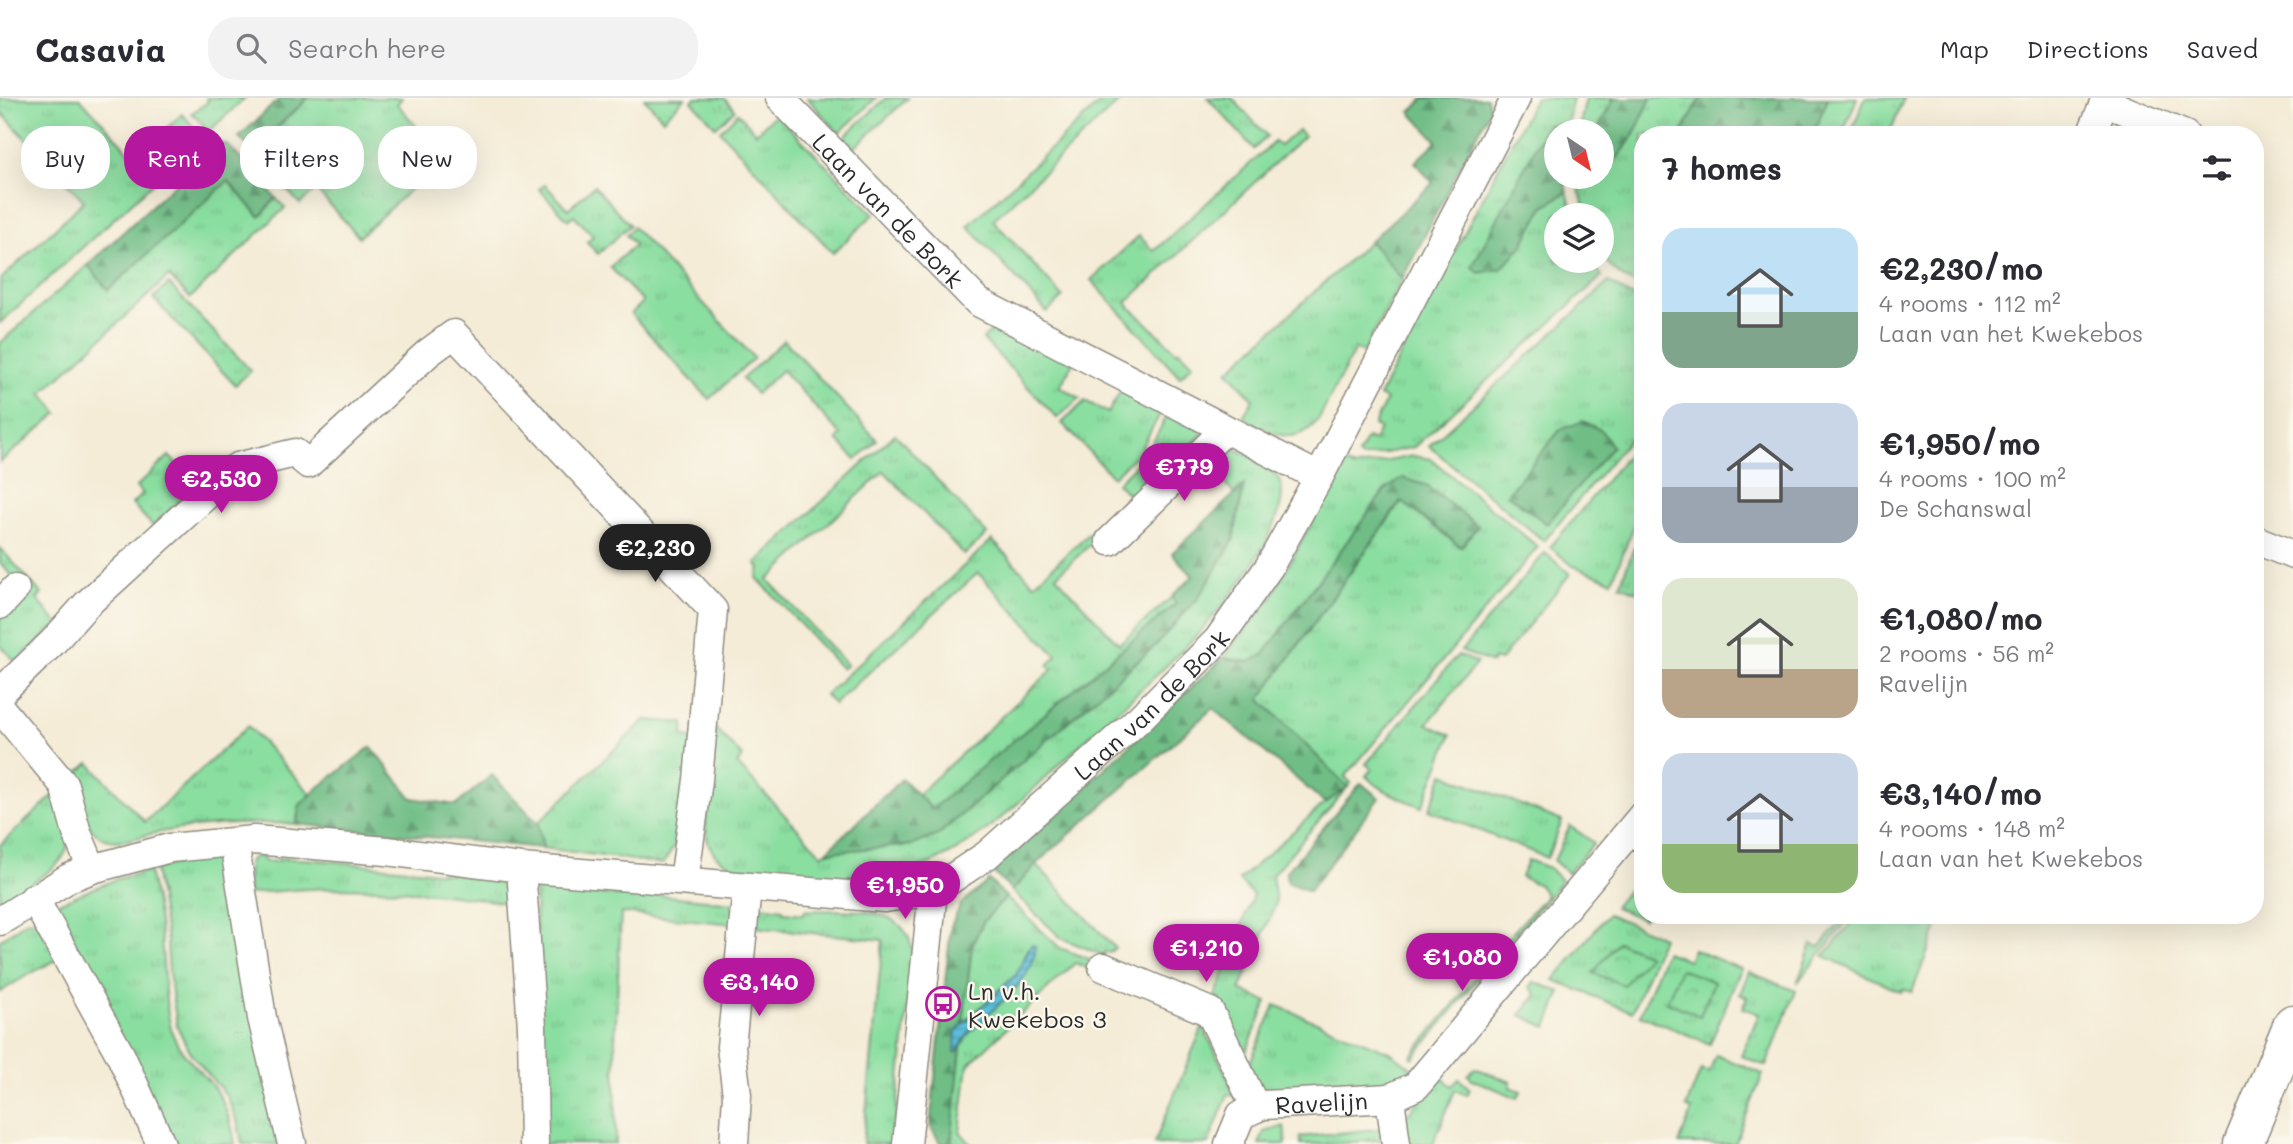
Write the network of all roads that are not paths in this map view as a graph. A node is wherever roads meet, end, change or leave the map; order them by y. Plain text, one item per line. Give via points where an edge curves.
1 (780, 98) edge
2 (1516, 98) edge
3 (2105, 100) edge
4 (2095, 126) edge
5 (2164, 126) edge
6 (1226, 430) junction
7 (1319, 477) junction
8 (1110, 541) dead end
9 (2264, 543) edge
10 (2293, 555) edge
11 (0, 693) edge
12 (0, 708) edge
13 (1634, 827) edge
14 (234, 842) junction
15 (521, 868) junction
16 (92, 869) junction
17 (684, 881) junction
18 (747, 888) junction
19 (933, 891) junction
20 (34, 898) junction
21 (0, 921) edge
22 (1103, 967) dead end
23 (2293, 1024) edge
24 (1390, 1098) junction
25 (1256, 1108) junction
26 (161, 1144) edge
27 (292, 1144) edge
28 (534, 1144) edge
29 (734, 1144) edge
30 (907, 1144) edge
31 (1229, 1144) edge
32 (1396, 1144) edge
33 (2243, 1144) edge

1 - 6 street, Laan van de Bork via 978,302
2 - 7 street, Laan van de Bork
3 - 4 street
3 - 5 street
6 - 7 street, Laan van de Bork
6 - 8 street
7 - 19 street, Laan van de Bork via 1269,567 1218,640 1140,718 987,855
9 - 10 street
11 - 17 street via 87,604 237,467 295,453 308,464 454,334 713,610
12 - 16 street via 64,785
13 - 24 street, Ravelijn via 1416,1086
14 - 15 street via 360,849
14 - 16 street via 170,848
14 - 27 street via 262,1018
15 - 17 street
15 - 28 street via 532,1027
16 - 20 street
17 - 18 street
18 - 19 street via 885,898
18 - 29 street via 731,1047 737,1095
19 - 30 street
20 - 21 street
20 - 26 street via 121,1056
22 - 25 street, Ravelijn via 1210,1012
23 - 33 main road
24 - 25 street, Ravelijn
24 - 32 street, Ravelijn
25 - 31 street, Ravelijn via 1241,1115

